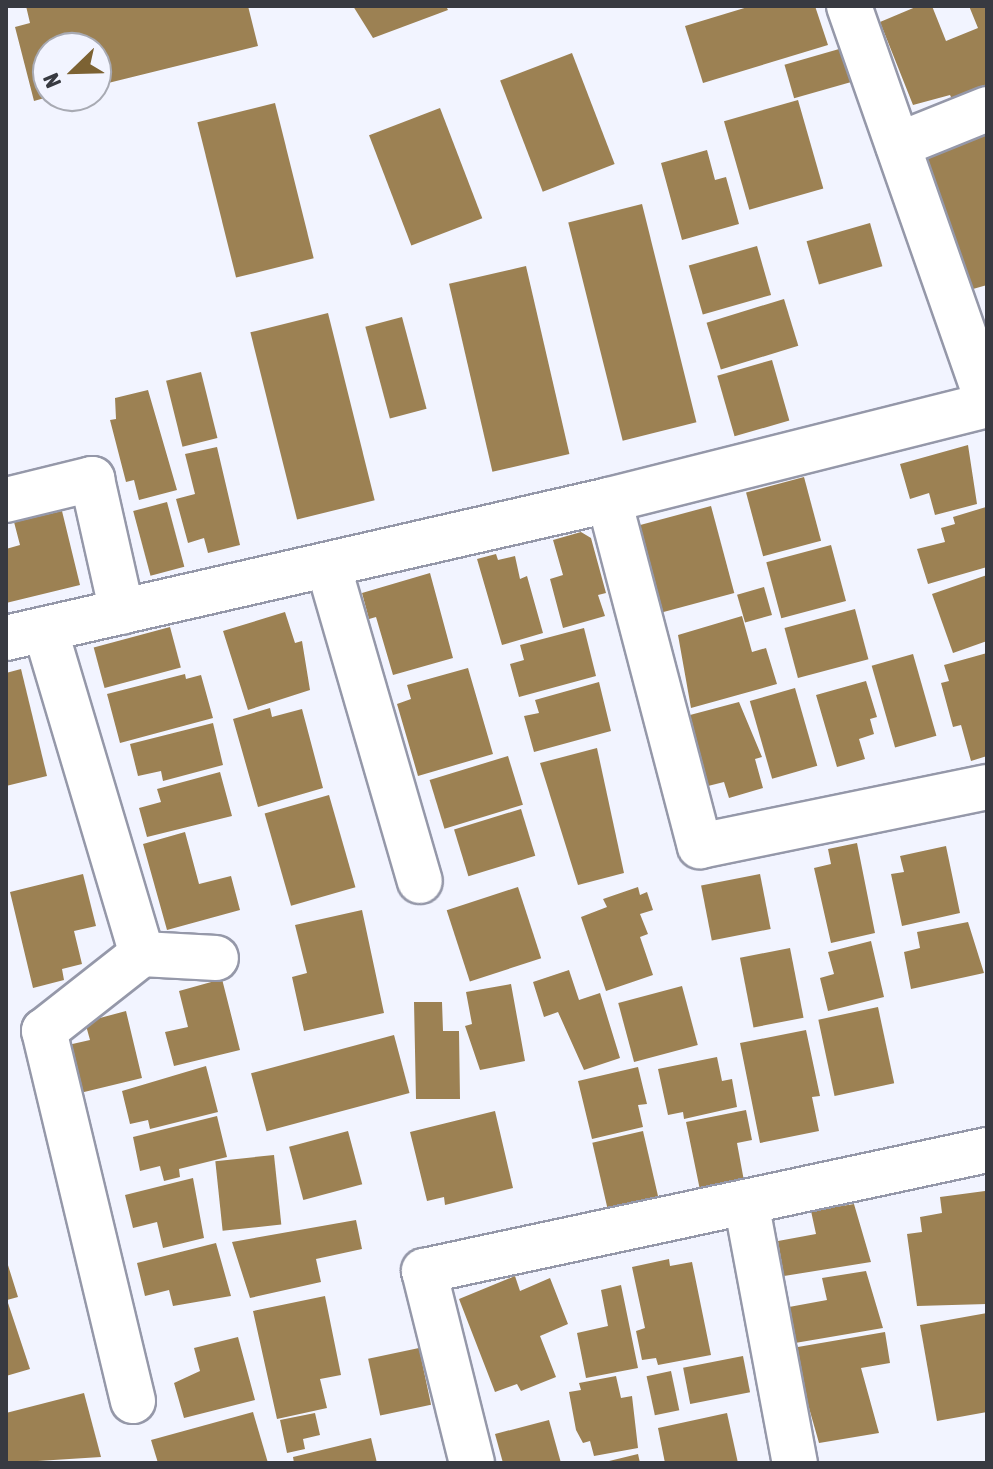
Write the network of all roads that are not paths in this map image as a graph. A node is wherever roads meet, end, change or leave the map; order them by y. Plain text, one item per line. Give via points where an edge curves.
1 (849, 6) edge
2 (987, 109) edge
3 (898, 145) junction
4 (987, 403) edge
5 (6, 500) edge
6 (609, 500) junction
7 (328, 565) junction
8 (122, 612) junction
9 (26, 634) edge
10 (987, 787) edge
11 (420, 881) dead end
12 (142, 954) junction
13 (216, 958) dead end
14 (987, 1150) edge
15 (746, 1202) junction
16 (133, 1401) dead end
17 (472, 1463) edge
18 (795, 1463) edge

1 - 3 street
2 - 3 street
3 - 4 street
4 - 6 street
5 - 8 street via 92,479
6 - 7 street
6 - 10 street via 700,846
7 - 8 street
7 - 11 street
8 - 9 street
9 - 12 street
12 - 13 street
12 - 16 street via 44,1031
14 - 15 street
15 - 17 street via 424,1271
15 - 18 street

